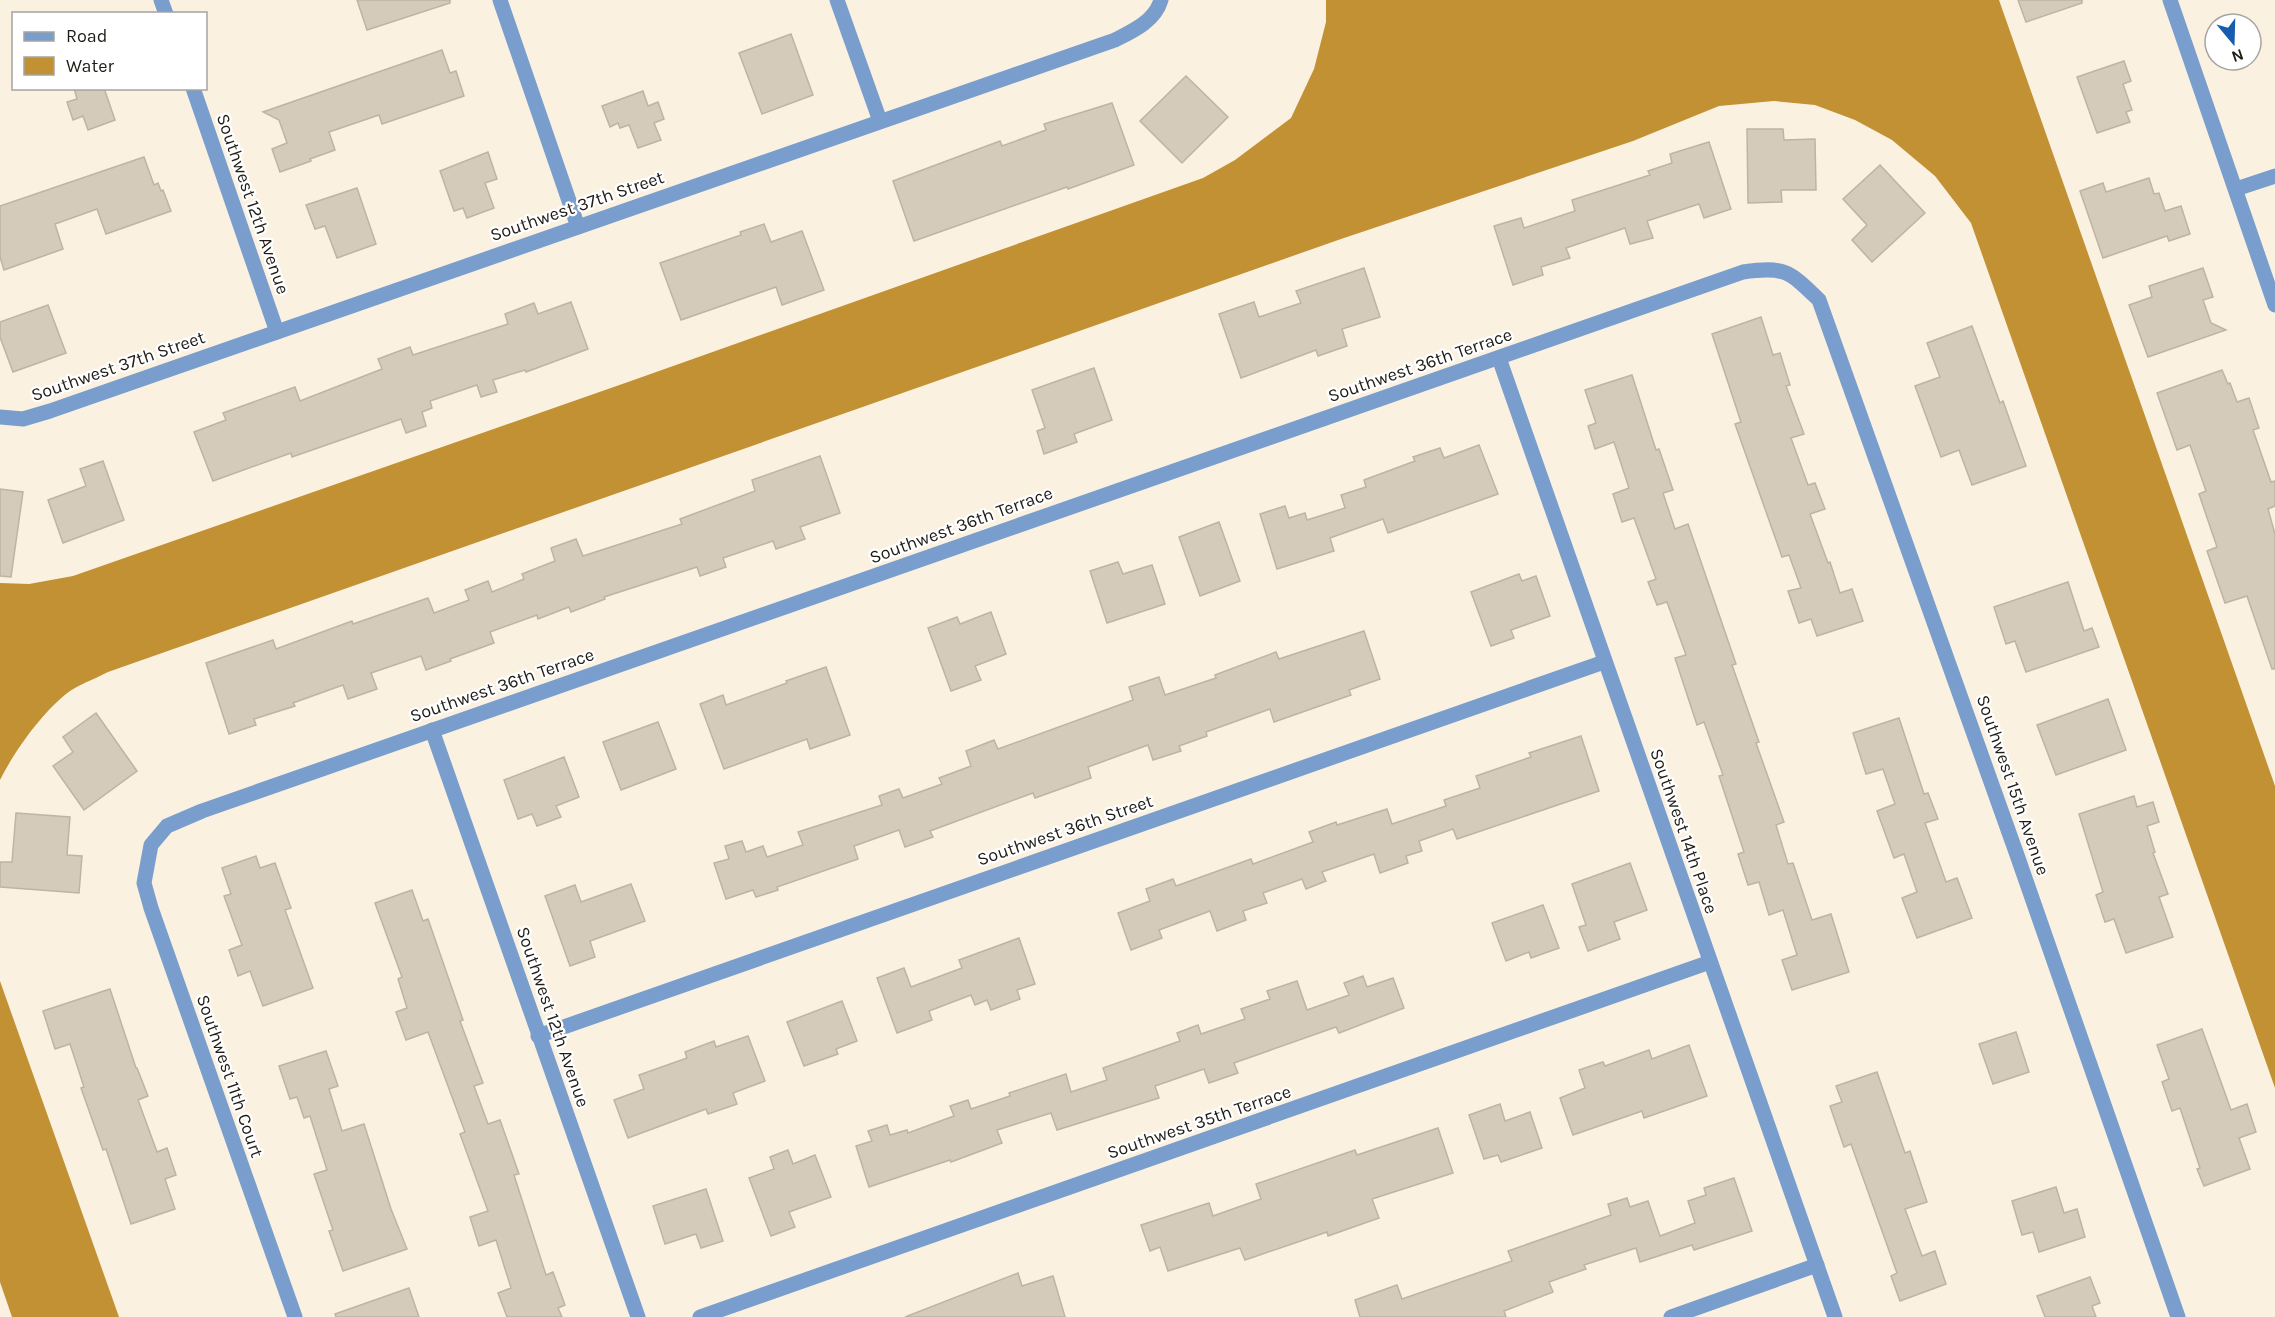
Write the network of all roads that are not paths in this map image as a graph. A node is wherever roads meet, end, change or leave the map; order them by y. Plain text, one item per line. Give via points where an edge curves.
1 (500, 0) edge
2 (837, 0) edge
3 (2170, 0) edge
4 (1159, 5) edge
5 (194, 90) edge
6 (880, 121) junction
7 (2275, 176) edge
8 (2236, 189) junction
9 (578, 227) junction
10 (1794, 276) joint
11 (2275, 305) edge
12 (277, 332) junction
13 (1498, 358) junction
14 (0, 417) edge
15 (1604, 662) junction
16 (432, 730) junction
17 (151, 845) joint
18 (1710, 962) junction
19 (538, 1036) junction
20 (1817, 1265) junction
21 (295, 1317) edge
22 (638, 1317) edge
23 (700, 1317) edge
24 (1671, 1317) edge
25 (1835, 1317) edge
26 (2178, 1317) edge

1 - 9 street
2 - 6 street
3 - 8 street
4 - 6 street, Southwest 37th Street via 1136,30 1115,40
5 - 12 street, Southwest 12th Avenue
6 - 9 street, Southwest 37th Street
7 - 8 street
8 - 11 street
9 - 12 street, Southwest 37th Street
10 - 13 street, Southwest 36th Terrace via 1768,268 1743,272
10 - 26 street, Southwest 15th Avenue via 1819,300
12 - 14 street, Southwest 37th Street via 50,411 23,419
13 - 15 street, Southwest 14th Place
13 - 16 street, Southwest 36th Terrace
15 - 18 street, Southwest 14th Place
15 - 19 street, Southwest 36th Street
16 - 17 street, Southwest 36th Terrace via 202,811 167,826
16 - 19 street, Southwest 12th Avenue
17 - 21 street, Southwest 11th Court via 144,884 151,908
18 - 20 street, Southwest 14th Place
18 - 23 street, Southwest 35th Terrace
19 - 22 street, Southwest 12th Avenue
20 - 24 street
20 - 25 street, Southwest 14th Place

